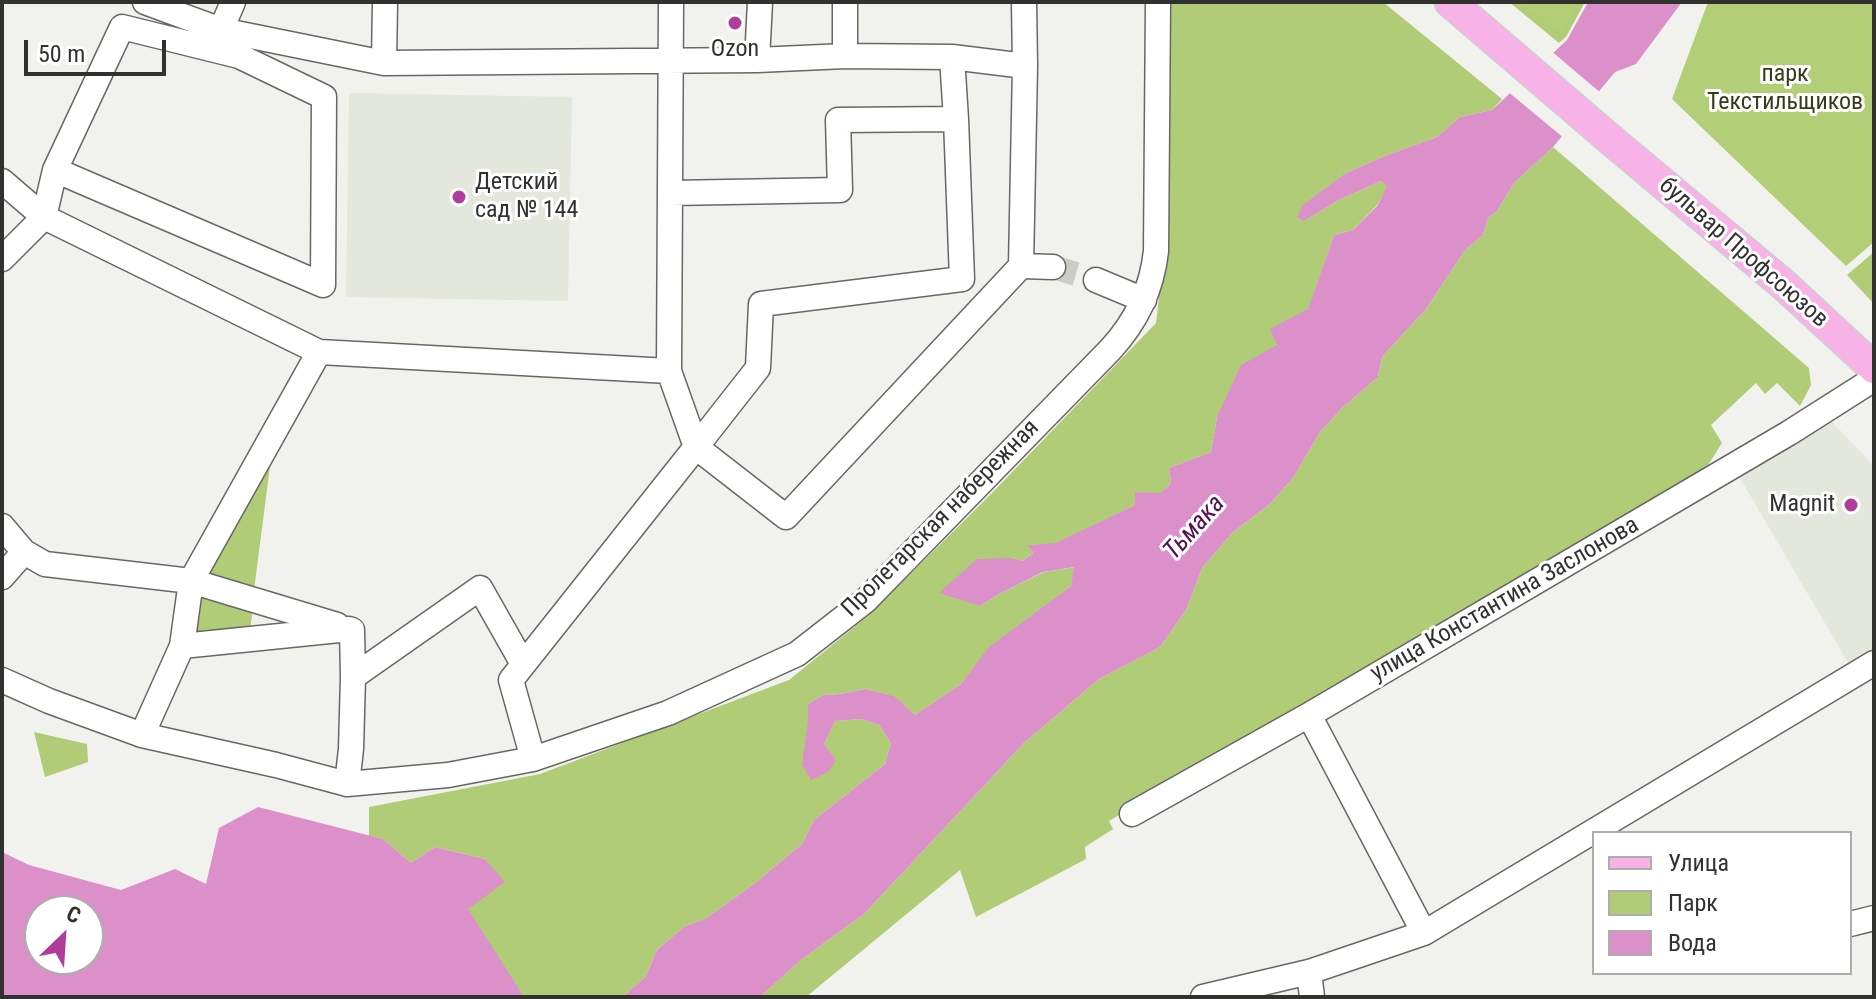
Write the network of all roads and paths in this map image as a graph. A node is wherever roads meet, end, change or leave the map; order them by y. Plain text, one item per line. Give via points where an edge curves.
1 (233, 2) edge
2 (385, 2) edge
3 (671, 2) edge
4 (760, 2) edge
5 (845, 2) edge
6 (1024, 2) edge
7 (1158, 2) edge
8 (1450, 2) edge
9 (148, 3) edge
10 (221, 30) junction
11 (845, 56) junction
12 (952, 57) junction
13 (670, 60) junction
14 (757, 60) junction
15 (384, 63) junction
16 (1025, 66) junction
17 (956, 119) junction
18 (55, 170) junction
19 (2, 181) edge
20 (671, 193) junction
21 (44, 217) junction
22 (2, 259) edge
23 (1021, 266) junction
24 (1053, 267) tunnel mouth
25 (1096, 280) tunnel mouth
26 (1144, 300) junction
27 (319, 352) junction
28 (1874, 368) edge
29 (669, 371) junction
30 (1874, 379) edge
31 (696, 447) junction
32 (2, 526) edge
33 (24, 552) junction
34 (2, 577) edge
35 (191, 581) junction
36 (349, 629) junction
37 (182, 646) junction
38 (523, 664) junction
39 (1872, 670) edge
40 (353, 677) junction
41 (2, 680) edge
42 (1309, 715) junction
43 (142, 735) junction
44 (533, 759) junction
45 (347, 784) junction
46 (1132, 814) dead end
47 (1598, 831) edge
48 (1592, 834) edge
49 (1874, 918) edge
50 (1852, 924) edge
51 (1424, 933) junction
52 (1309, 972) junction
53 (1203, 997) edge
54 (1312, 997) edge

1 - 10 street
2 - 15 street
3 - 13 street
4 - 14 street
5 - 11 street
6 - 16 street
7 - 26 street, Пролетарская набережная via 1156,251
8 - 28 main road, бульвар Профсоюзов via 1784,285
9 - 10 street
10 - 15 street
11 - 12 street
11 - 14 street
12 - 16 street
12 - 17 street
13 - 14 street
13 - 15 street
13 - 20 street
16 - 23 street
17 - 20 street via 838,120 840,190
17 - 31 street via 962,279 761,304 758,368
18 - 18 street via 122,27 239,56 324,97 323,285
18 - 21 street
19 - 21 street
20 - 29 street
21 - 22 street
21 - 27 street
23 - 24 street
23 - 31 street via 786,517
25 - 26 street
26 - 44 street, Пролетарская набережная via 1110,350 865,601 797,654 668,713
27 - 29 street
27 - 35 street
29 - 31 street
30 - 42 street, улица Константина Заслонова
31 - 38 street
32 - 33 street
33 - 34 street
33 - 35 street via 45,564
35 - 36 street
35 - 37 street
36 - 37 street
36 - 40 street
37 - 43 street
38 - 40 street via 480,588
38 - 44 street via 511,680
39 - 47 street
40 - 45 street
41 - 43 street, Пролетарская набережная
42 - 46 street, улица Константина Заслонова
42 - 51 street
43 - 45 street, Пролетарская набережная
44 - 45 street, Пролетарская набережная via 448,775
48 - 51 street
49 - 50 street
51 - 52 street
52 - 53 street
52 - 54 street

